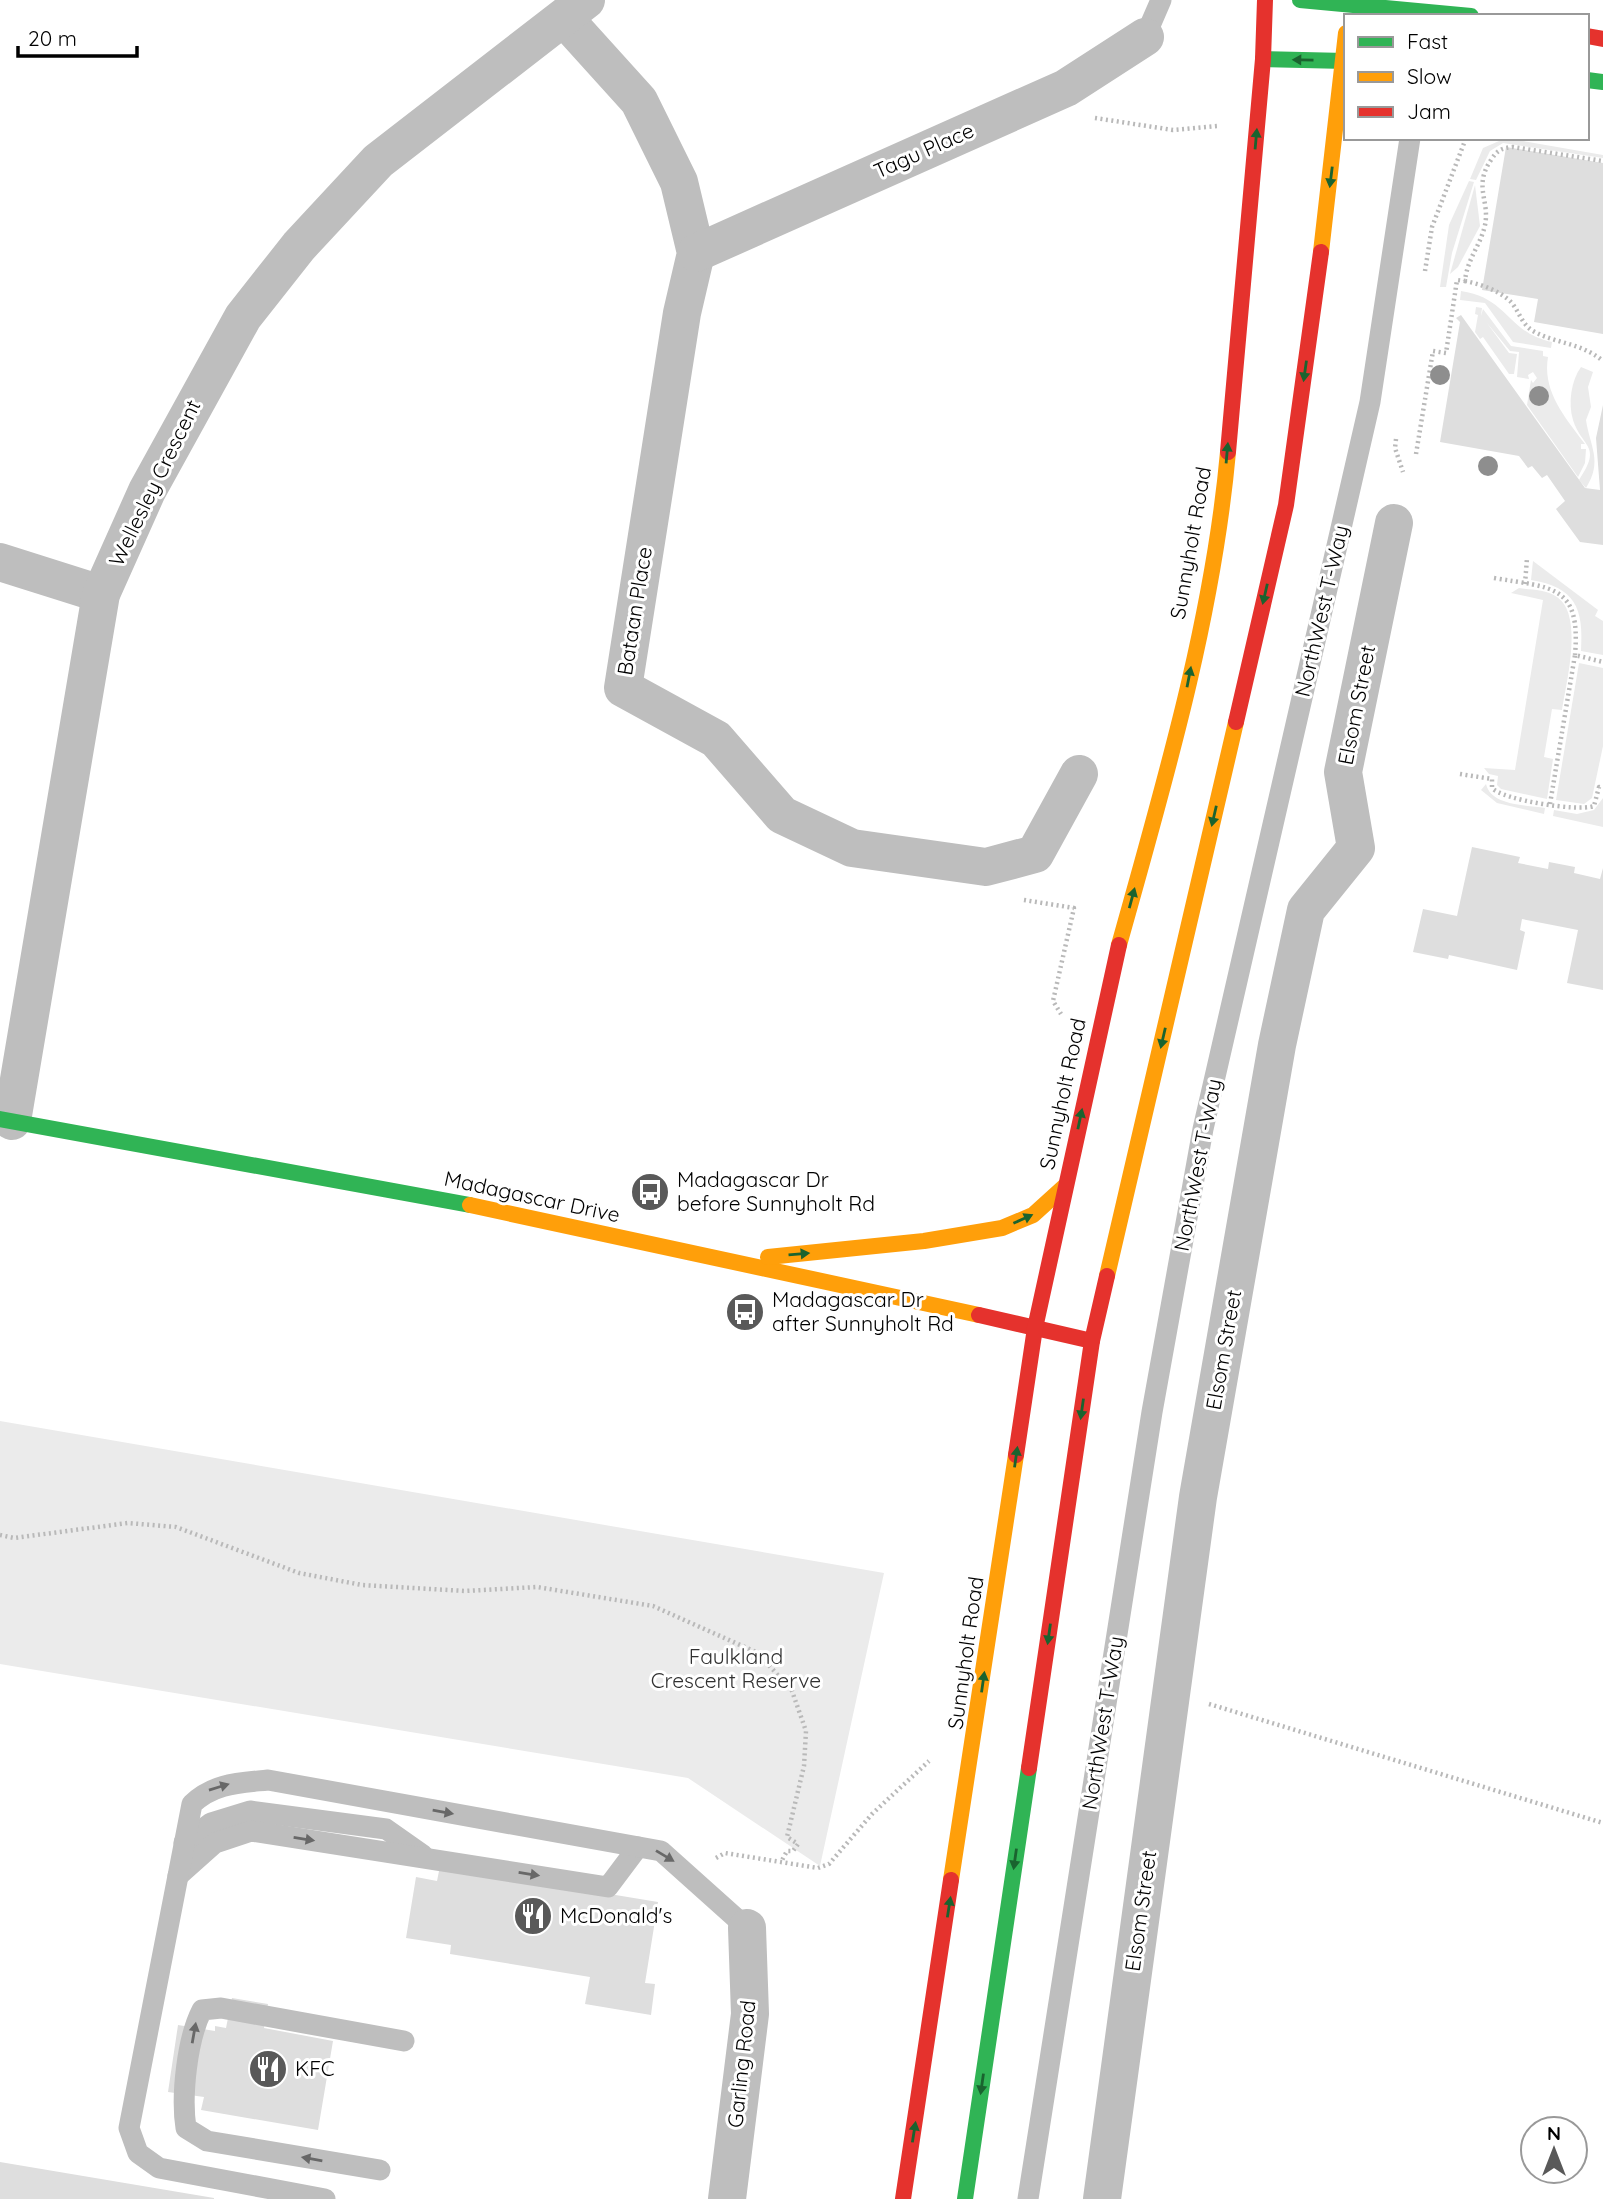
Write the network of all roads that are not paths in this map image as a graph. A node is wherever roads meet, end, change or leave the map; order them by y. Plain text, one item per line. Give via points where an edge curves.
1 (1161, 0) edge
2 (1265, 0) edge
3 (1300, 0) edge
4 (1348, 7) edge
5 (1425, 8) edge
6 (575, 9) edge
7 (1460, 14) edge
8 (1145, 37) joint
9 (1263, 59) junction
10 (1344, 61) edge
11 (1344, 69) edge
12 (1410, 140) edge
13 (696, 253) junction
14 (1394, 523) dead end
15 (0, 562) edge
16 (101, 594) junction
17 (1079, 774) dead end
18 (6, 1120) edge
19 (1065, 1186) junction
20 (731, 1261) junction
21 (1035, 1328) junction
22 (1093, 1341) junction
23 (184, 1843) junction
24 (638, 1847) junction
25 (428, 1858) junction
26 (178, 1876) junction
27 (747, 1928) joint
28 (404, 2041) dead end
29 (380, 2170) dead end
30 (325, 2199) edge
31 (727, 2199) edge
32 (903, 2199) edge
33 (965, 2199) edge
34 (1027, 2199) edge
35 (1102, 2199) edge

1 - 8 lane
2 - 9 main road, Sunnyholt Road
3 - 4 main road
4 - 5 main road
5 - 7 main road
6 - 13 street, Bataan Place via 639,101 679,182
6 - 16 street, Wellesley Crescent via 378,161 299,246 243,317 187,413 146,491
8 - 13 street, Tagu Place via 1066,88
10 -> 9 main road
19 -> 9 main road, Sunnyholt Road via 1108,983 1178,731 1223,503
11 -> 22 main road via 1286,505
12 - 34 lane, NorthWest T-Way via 1370,402 1203,1129 1152,1412
13 - 17 street, Bataan Place via 681,313 623,688 716,739 782,815 852,848 986,867 1035,854
14 - 35 street, Elsom Street via 1343,772 1356,848 1306,911 1198,1497
15 - 16 street
16 - 18 street, Wellesley Crescent
18 - 20 main road, Madagascar Drive via 314,1174
20 -> 19 main road via 1002,1228 1033,1215
19 - 21 main road, Sunnyholt Road
20 - 21 main road, Madagascar Drive
21 - 22 main road, Madagascar Drive
32 -> 21 main road, Sunnyholt Road
22 -> 33 main road
23 -> 24 lane via 192,1804 204,1793 220,1785 268,1780
23 - 25 lane via 211,1823 250,1811 386,1829
23 - 26 lane
25 -> 24 lane via 608,1887
24 -> 27 lane via 661,1851
26 -> 25 lane via 215,1843 251,1831
26 - 30 lane via 129,2128 138,2153 159,2168
27 - 31 street, Garling Road via 750,2014
29 -> 28 lane via 207,2141 186,2128 183,2106 195,2023 202,2010 221,2008

